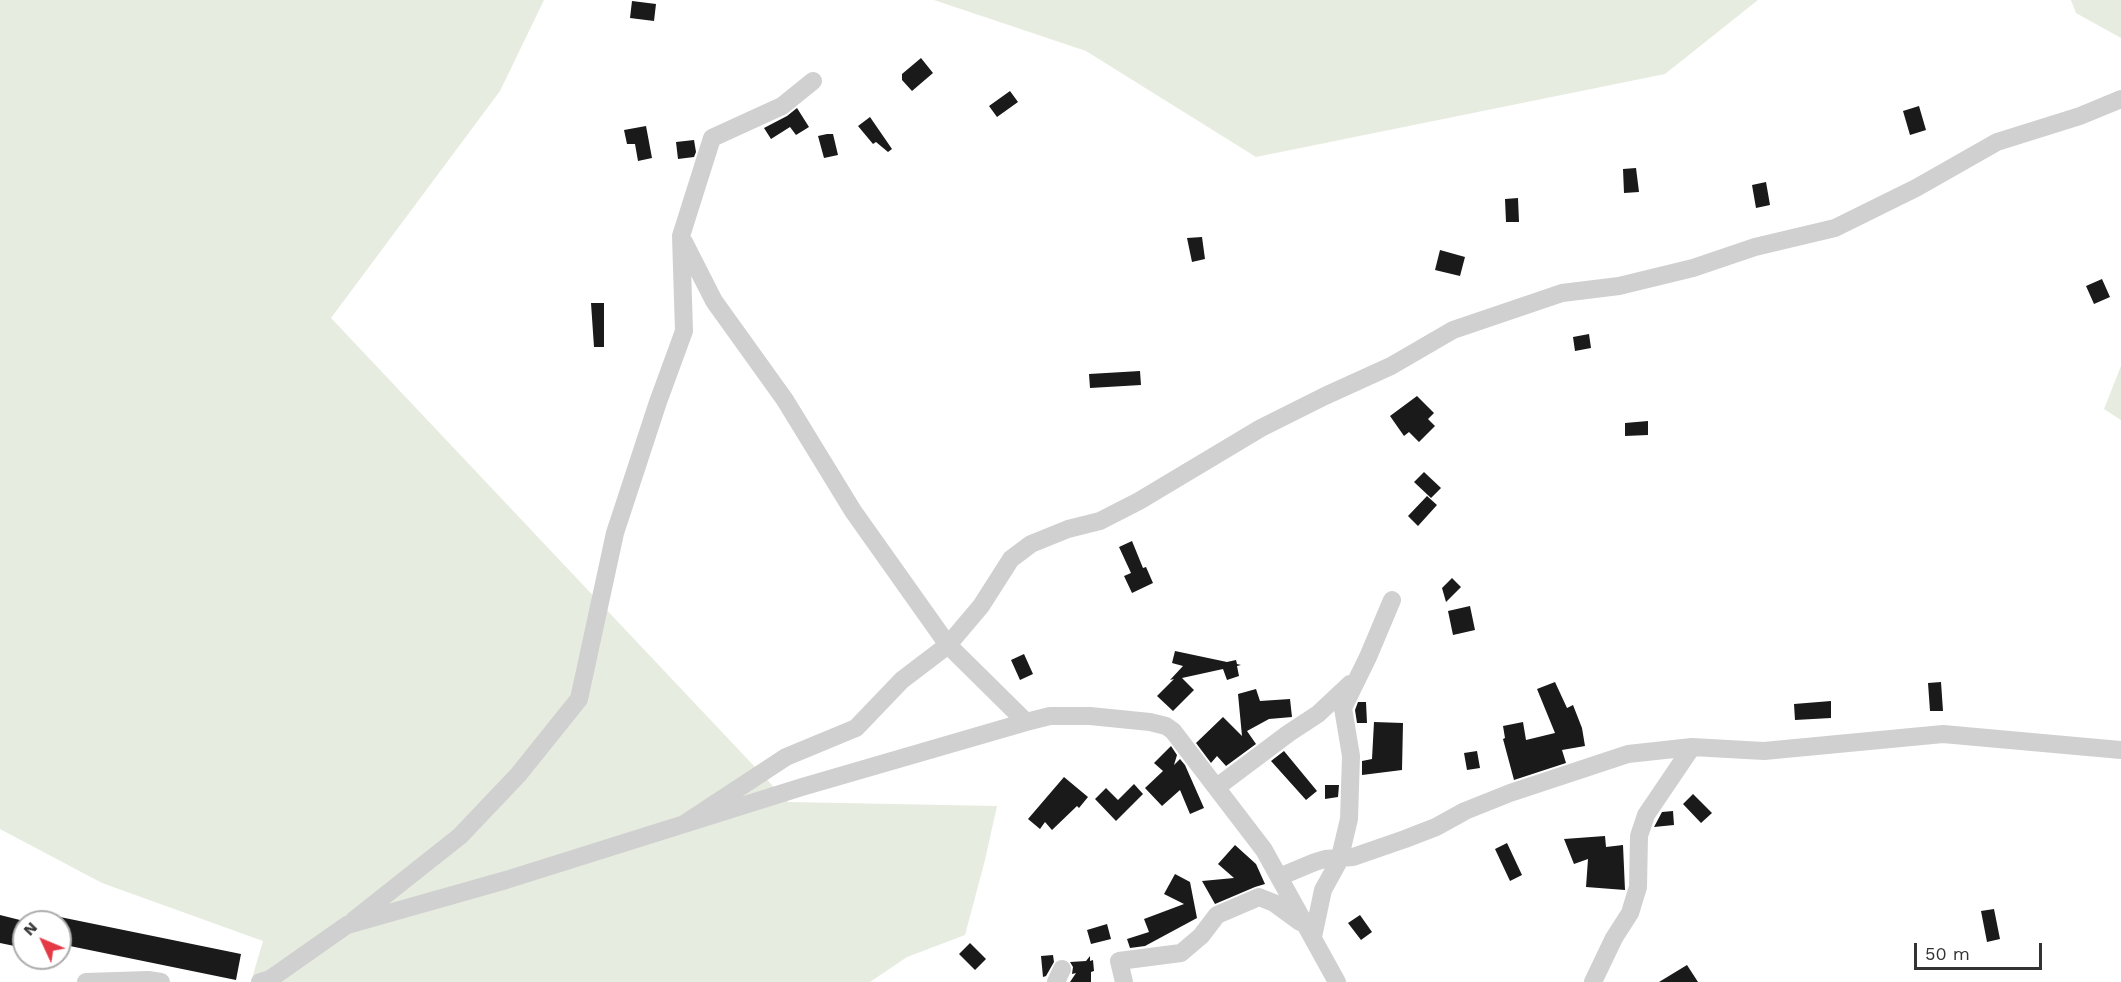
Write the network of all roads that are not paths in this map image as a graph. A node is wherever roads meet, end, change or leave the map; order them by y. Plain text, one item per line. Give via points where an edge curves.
1 (813, 81) dead end
2 (2121, 99) edge
3 (681, 236) junction
4 (1392, 600) dead end
5 (948, 645) junction
6 (1368, 657) junction
7 (1026, 722) junction
8 (1692, 747) junction
9 (2121, 750) edge
10 (1216, 787) junction
11 (684, 825) junction
12 (1340, 858) junction
13 (1280, 877) junction
14 (347, 925) junction
15 (1313, 938) junction
16 (86, 982) edge
17 (161, 982) edge
18 (260, 982) edge
19 (1124, 982) edge
20 (1337, 982) edge
21 (1593, 982) edge

1 - 3 street via 782,106 712,138
2 - 5 street via 1997,142 1835,228 1619,286 1562,293 1453,330 1391,366 1262,428 1100,521 1031,544 1011,559 981,606
3 - 5 street via 714,301 785,400 853,511
3 - 14 street via 684,332 615,533 579,699 518,775 460,836
4 - 6 street
5 - 7 street
5 - 11 street via 902,680 856,728 786,757
6 - 10 street via 1347,688 1318,714
6 - 12 street via 1343,708 1351,756 1351,797
7 - 10 street via 1065,714 1166,726
7 - 11 street
8 - 9 street via 1764,751 1943,734
8 - 12 street via 1628,754 1566,773 1465,811 1405,839
8 - 21 street via 1646,815 1639,836 1638,888 1630,913
10 - 13 street
11 - 14 street
12 - 13 street via 1315,862
12 - 15 street via 1323,890
13 - 15 street
14 - 18 street
15 - 19 street via 1297,918 1259,897 1217,915 1181,953 1119,961
15 - 20 street
16 - 17 street

